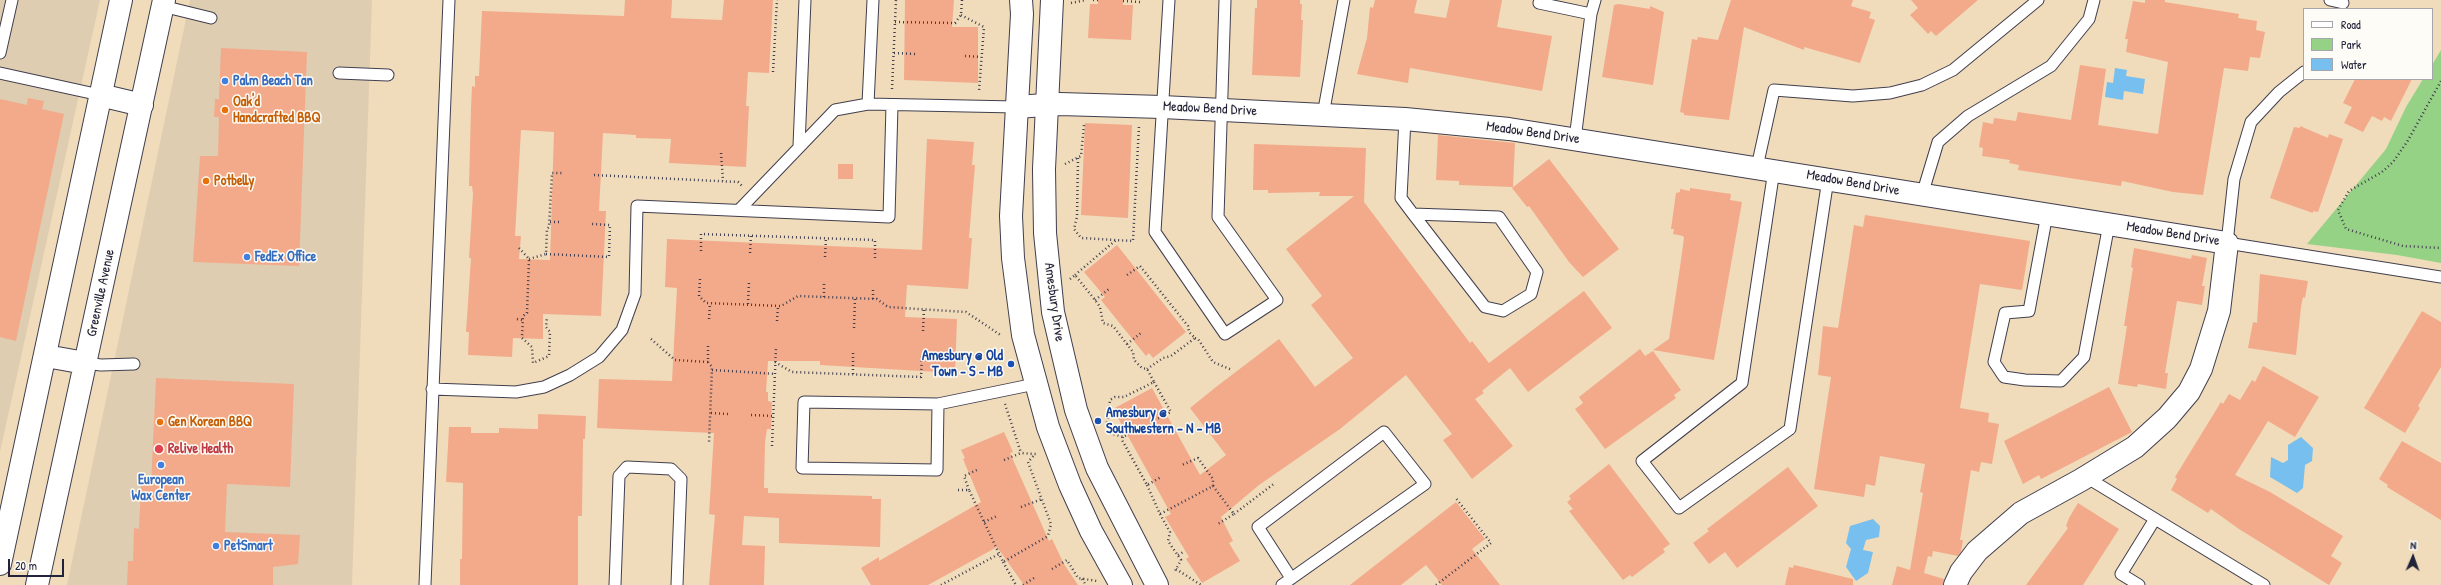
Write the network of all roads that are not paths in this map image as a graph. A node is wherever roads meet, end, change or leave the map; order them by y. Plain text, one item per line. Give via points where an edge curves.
1 (12, 0) edge
2 (121, 0) edge
3 (449, 0) edge
4 (805, 0) edge
5 (873, 0) edge
6 (1021, 0) edge
7 (1169, 0) edge
8 (1225, 0) edge
9 (1344, 0) edge
10 (1540, 0) edge
11 (1595, 0) edge
12 (2038, 0) edge
13 (2094, 0) edge
14 (2330, 0) edge
15 (1058, 1) edge
16 (163, 3) edge
17 (2343, 4) edge
18 (1591, 14) junction
19 (211, 18) dead end
20 (0, 53) edge
21 (0, 73) edge
22 (339, 73) dead end
23 (2303, 73) edge
24 (388, 75) dead end
25 (100, 95) junction
26 (892, 101) junction
27 (868, 104) junction
28 (142, 105) junction
29 (1047, 105) junction
30 (1016, 107) junction
31 (1162, 107) junction
32 (1221, 110) junction
33 (1323, 115) junction
34 (1405, 119) junction
35 (1576, 139) junction
36 (799, 146) junction
37 (1765, 169) junction
38 (1828, 179) junction
39 (1922, 195) junction
40 (739, 210) junction
41 (1414, 214) junction
42 (2047, 214) junction
43 (2109, 224) junction
44 (2227, 243) junction
45 (2441, 277) edge
46 (46, 356) junction
47 (85, 363) junction
48 (134, 364) dead end
49 (1068, 379) junction
50 (1035, 384) junction
51 (432, 389) junction
52 (938, 404) junction
53 (2086, 477) junction
54 (2155, 519) junction
55 (0, 564) edge
56 (1291, 578) junction
57 (1165, 580) edge
58 (1112, 584) edge
59 (37, 585) edge
60 (425, 585) edge
61 (615, 585) edge
62 (677, 585) edge
63 (1282, 585) edge
64 (1955, 585) edge
65 (2139, 585) edge
66 (2264, 585) edge

1 - 20 lane
2 - 25 street
3 - 51 lane
4 - 36 lane
5 - 27 lane
6 - 30 street
7 - 31 lane
8 - 32 lane
9 - 33 lane
10 - 18 lane via 1539,4
11 - 18 lane
12 - 37 lane via 1953,70 1922,85 1890,93 1853,96 1774,90
13 - 39 lane via 2089,19 2051,66 1968,116 1938,142
14 - 17 lane
15 - 29 street, Amesbury Drive
16 - 19 lane
16 - 28 street, Greenville Avenue
18 - 35 lane
21 - 25 lane
22 - 24 lane
23 - 44 lane via 2251,122 2234,179
25 - 28 street
25 - 46 street
26 - 27 lane
26 - 30 lane
26 - 40 lane via 889,217
27 - 36 lane via 835,110
28 - 47 street, Greenville Avenue
29 - 30 street, Meadow Bend Drive
29 - 31 street, Meadow Bend Drive
29 - 49 street, Amesbury Drive via 1045,233 1053,312
30 - 50 street via 1011,216 1013,258 1023,335
31 - 32 street, Meadow Bend Drive
31 - 32 lane via 1155,232 1225,334 1277,300 1218,217
32 - 33 street, Meadow Bend Drive
33 - 34 street, Meadow Bend Drive
34 - 35 street, Meadow Bend Drive via 1509,129
34 - 41 lane via 1401,198
35 - 37 street, Meadow Bend Drive
36 - 40 lane
37 - 38 street, Meadow Bend Drive
37 - 38 lane via 1742,383 1642,461 1679,508 1790,429
38 - 39 street, Meadow Bend Drive
39 - 42 street, Meadow Bend Drive
40 - 51 lane via 637,206 635,294 622,330 599,357 570,375 544,386 516,392
41 - 41 lane via 1485,307 1503,311 1531,294 1537,272 1499,217
42 - 43 street, Meadow Bend Drive
42 - 43 lane via 2029,311 2004,313 1994,362 2004,377 2061,381 2084,357
43 - 44 street, Meadow Bend Drive
44 - 45 lane
44 - 53 street, Meadow Bend Drive via 2219,311 2201,369 2189,392 2167,418 2135,447
46 - 47 street
46 - 55 street
47 - 48 lane
47 - 59 street, Greenville Avenue
49 - 50 street
49 - 57 street, Amesbury Drive via 1097,468
50 - 52 lane
50 - 58 street via 1070,485
51 - 60 lane
52 - 52 lane via 804,402 802,468 937,470
53 - 54 lane
53 - 64 street, Meadow Bend Drive via 2020,513 1977,552 1961,572
54 - 65 lane via 2122,574
54 - 66 lane
56 - 56 lane via 1258,527 1384,432 1425,484
56 - 63 lane
61 - 62 lane via 619,476 627,467 670,469 681,479

